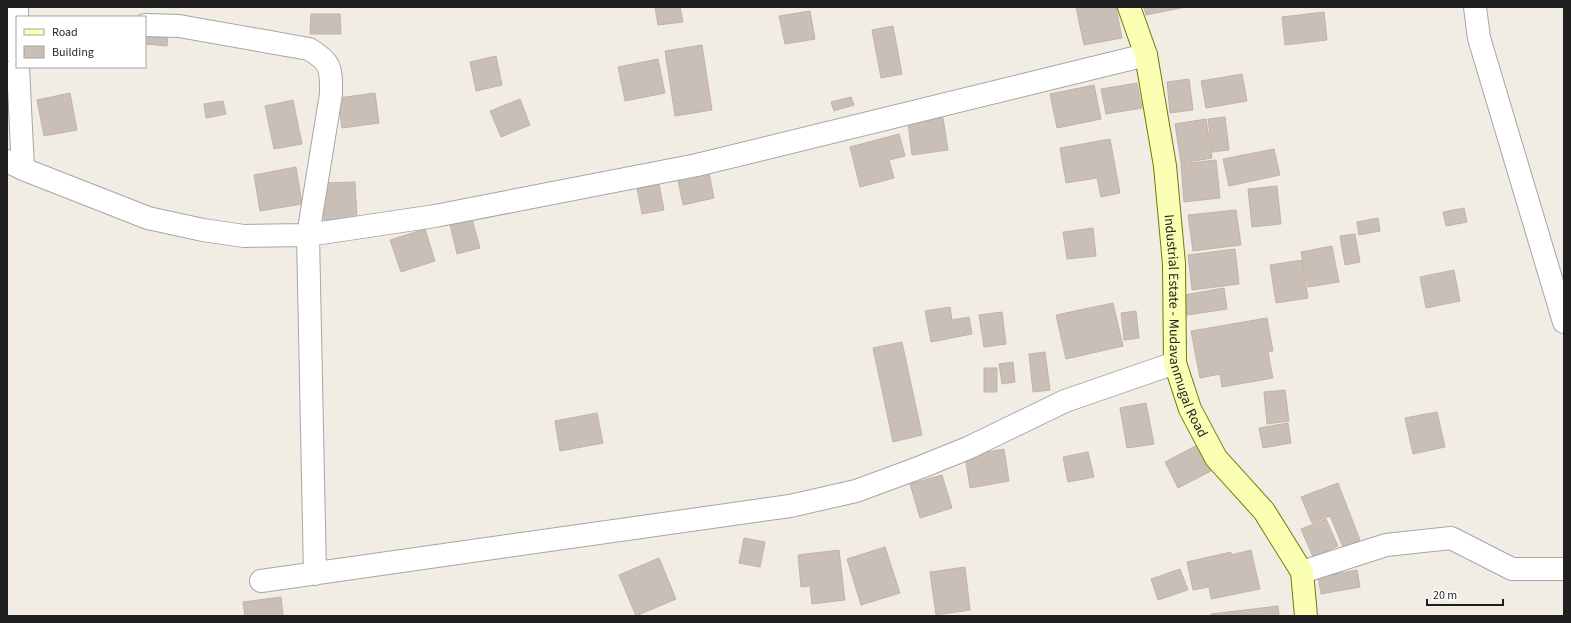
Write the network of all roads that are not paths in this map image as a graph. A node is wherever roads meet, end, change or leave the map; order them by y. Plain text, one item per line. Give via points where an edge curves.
1 (1129, 7) edge
2 (1475, 7) edge
3 (146, 25) edge
4 (1146, 55) junction
5 (18, 68) edge
6 (15, 165) edge
7 (308, 235) junction
8 (1564, 322) edge
9 (1175, 363) junction
10 (1564, 570) edge
11 (1302, 572) junction
12 (315, 574) junction
13 (260, 581) dead end
14 (1306, 616) edge

1 - 4 street, Industrial Estate - Mudavanmugal Road
2 - 8 street via 1479,38
3 - 7 street via 179,26 308,49 324,58 331,74 331,94
4 - 7 street via 697,165 435,216
4 - 9 street, Industrial Estate - Mudavanmugal Road via 1165,166 1172,234
5 - 6 street
6 - 7 street via 148,218 244,236
7 - 12 street
9 - 11 street, Industrial Estate - Mudavanmugal Road via 1190,410 1216,458 1264,511
9 - 12 street via 1064,401 968,448 848,492 790,506
10 - 11 street via 1512,569 1451,538 1386,545
11 - 14 street, Industrial Estate - Mudavanmugal Road
12 - 13 street

